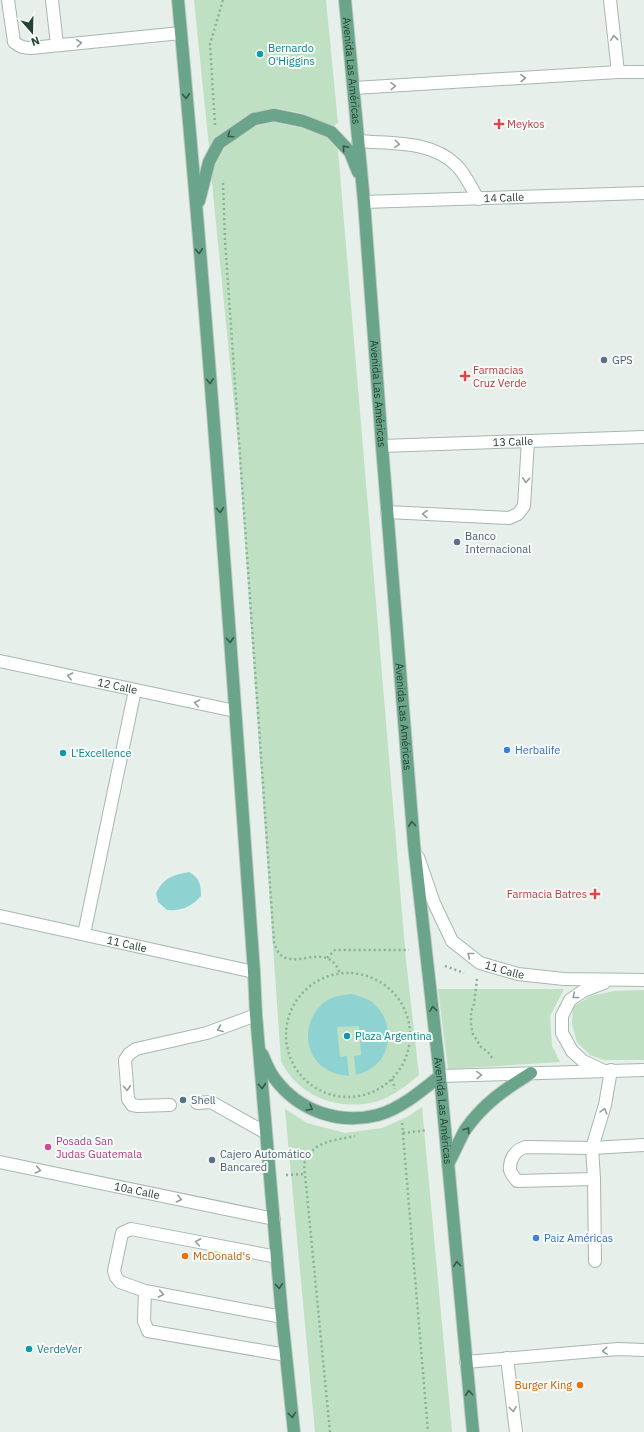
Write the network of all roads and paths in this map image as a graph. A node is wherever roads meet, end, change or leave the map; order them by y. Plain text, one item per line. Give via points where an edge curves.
1 (8, 0) edge
2 (52, 0) edge
3 (178, 0) edge
4 (222, 0) edge
5 (345, 0) edge
6 (610, 0) edge
7 (181, 33) junction
8 (56, 46) junction
9 (618, 72) junction
10 (644, 72) edge
11 (354, 88) junction
12 (358, 141) junction
13 (220, 143) junction
14 (223, 181) dead end
15 (362, 182) junction
16 (644, 193) edge
17 (478, 198) junction
18 (364, 202) junction
19 (196, 212) junction
20 (644, 437) edge
21 (528, 441) junction
22 (382, 446) junction
23 (387, 512) junction
24 (0, 661) edge
25 (135, 690) junction
26 (236, 711) junction
27 (414, 845) junction
28 (0, 916) edge
29 (84, 934) junction
30 (254, 972) junction
31 (340, 974) junction
32 (644, 980) edge
33 (611, 981) junction
34 (256, 1015) junction
35 (259, 1048) junction
36 (644, 1070) edge
37 (608, 1071) junction
38 (531, 1073) junction
39 (440, 1076) junction
40 (392, 1079) junction
41 (197, 1103) dead end
42 (170, 1105) dead end
43 (401, 1105) junction
44 (397, 1123) dead end
45 (266, 1133) junction
46 (358, 1136) dead end
47 (644, 1145) edge
48 (592, 1148) junction
49 (0, 1162) edge
50 (448, 1164) junction
51 (594, 1179) junction
52 (274, 1219) junction
53 (277, 1257) junction
54 (595, 1261) dead end
55 (145, 1291) junction
56 (282, 1317) junction
57 (644, 1350) edge
58 (286, 1355) junction
59 (507, 1358) junction
60 (466, 1362) junction
61 (294, 1432) edge
62 (330, 1432) edge
63 (428, 1432) edge
64 (473, 1432) edge
65 (516, 1432) edge

1 - 8 street via 14,42 19,46 31,48
2 - 8 street
3 - 7 main road
4 - 13 path via 210,44 214,122
5 - 11 main road, Avenida Las Américas
9 -> 6 street
8 -> 7 street
7 -> 19 main road
9 - 10 street
11 -> 9 street
11 - 12 main road, Avenida Las Américas
12 - 15 main road, Avenida Las Américas
12 -> 17 street via 419,146 438,152 457,165
15 -> 13 main road via 350,152 331,132 303,121 274,115 254,119
13 - 19 main road via 209,162
14 - 31 path via 224,240 274,942 276,949 286,958 327,958 338,967
15 - 18 main road, Avenida Las Américas
16 - 17 street, 14 Calle
17 - 18 street, 14 Calle
18 - 22 main road, Avenida Las Américas
19 -> 26 main road
20 - 21 street, 13 Calle
21 - 22 street, 13 Calle
21 -> 23 street via 524,506 518,514 509,518
22 - 23 main road, Avenida Las Américas
27 -> 23 main road, Avenida Las Américas
25 -> 24 street, 12 Calle
26 -> 25 street, 12 Calle
25 - 29 street
26 - 30 main road
33 -> 27 street, 11 Calle via 518,974 480,964 452,941 434,903
39 -> 27 main road, Avenida Las Américas
28 - 29 street, 11 Calle
29 - 30 street, 11 Calle
30 - 34 main road
31 - 40 path via 357,974 381,982 392,991 406,1012 410,1040 404,1061
31 - 40 path via 319,980 308,988 298,998 291,1011 286,1039 288,1053 294,1066 313,1086 340,1097 368,1094
32 - 33 street, 11 Calle
33 -> 37 street via 583,991 570,1000 562,1016 562,1034 572,1051 583,1060
34 - 35 main road
34 -> 42 street via 208,1034 136,1049 128,1054 125,1060 128,1099 132,1105
35 -> 43 main road via 274,1078 289,1095 313,1111 346,1118 378,1115
35 -> 45 main road
36 - 37 street
37 - 38 street
48 -> 37 street via 605,1105
39 -> 38 street
50 -> 38 main road via 465,1131 481,1111 501,1092
39 - 43 main road
39 - 50 main road, Avenida Las Américas
40 - 43 path
41 - 45 street via 211,1102
44 - 63 path via 402,1119
45 - 52 main road
46 - 62 path via 320,1144 313,1149 304,1164
47 - 48 street
48 - 51 street
48 - 51 street via 521,1148 513,1157 510,1169 517,1181
49 -> 52 street, 10a Calle
60 -> 50 main road, Avenida Las Américas
51 - 54 street
52 - 53 main road
53 -> 55 street via 131,1229 122,1234 114,1271 120,1282
53 -> 56 main road
55 -> 56 street
55 - 58 street via 144,1321 148,1331
56 - 58 main road
57 -> 59 street
58 -> 61 main road
59 - 60 street
59 -> 65 street
64 -> 60 main road, Avenida Las Américas

